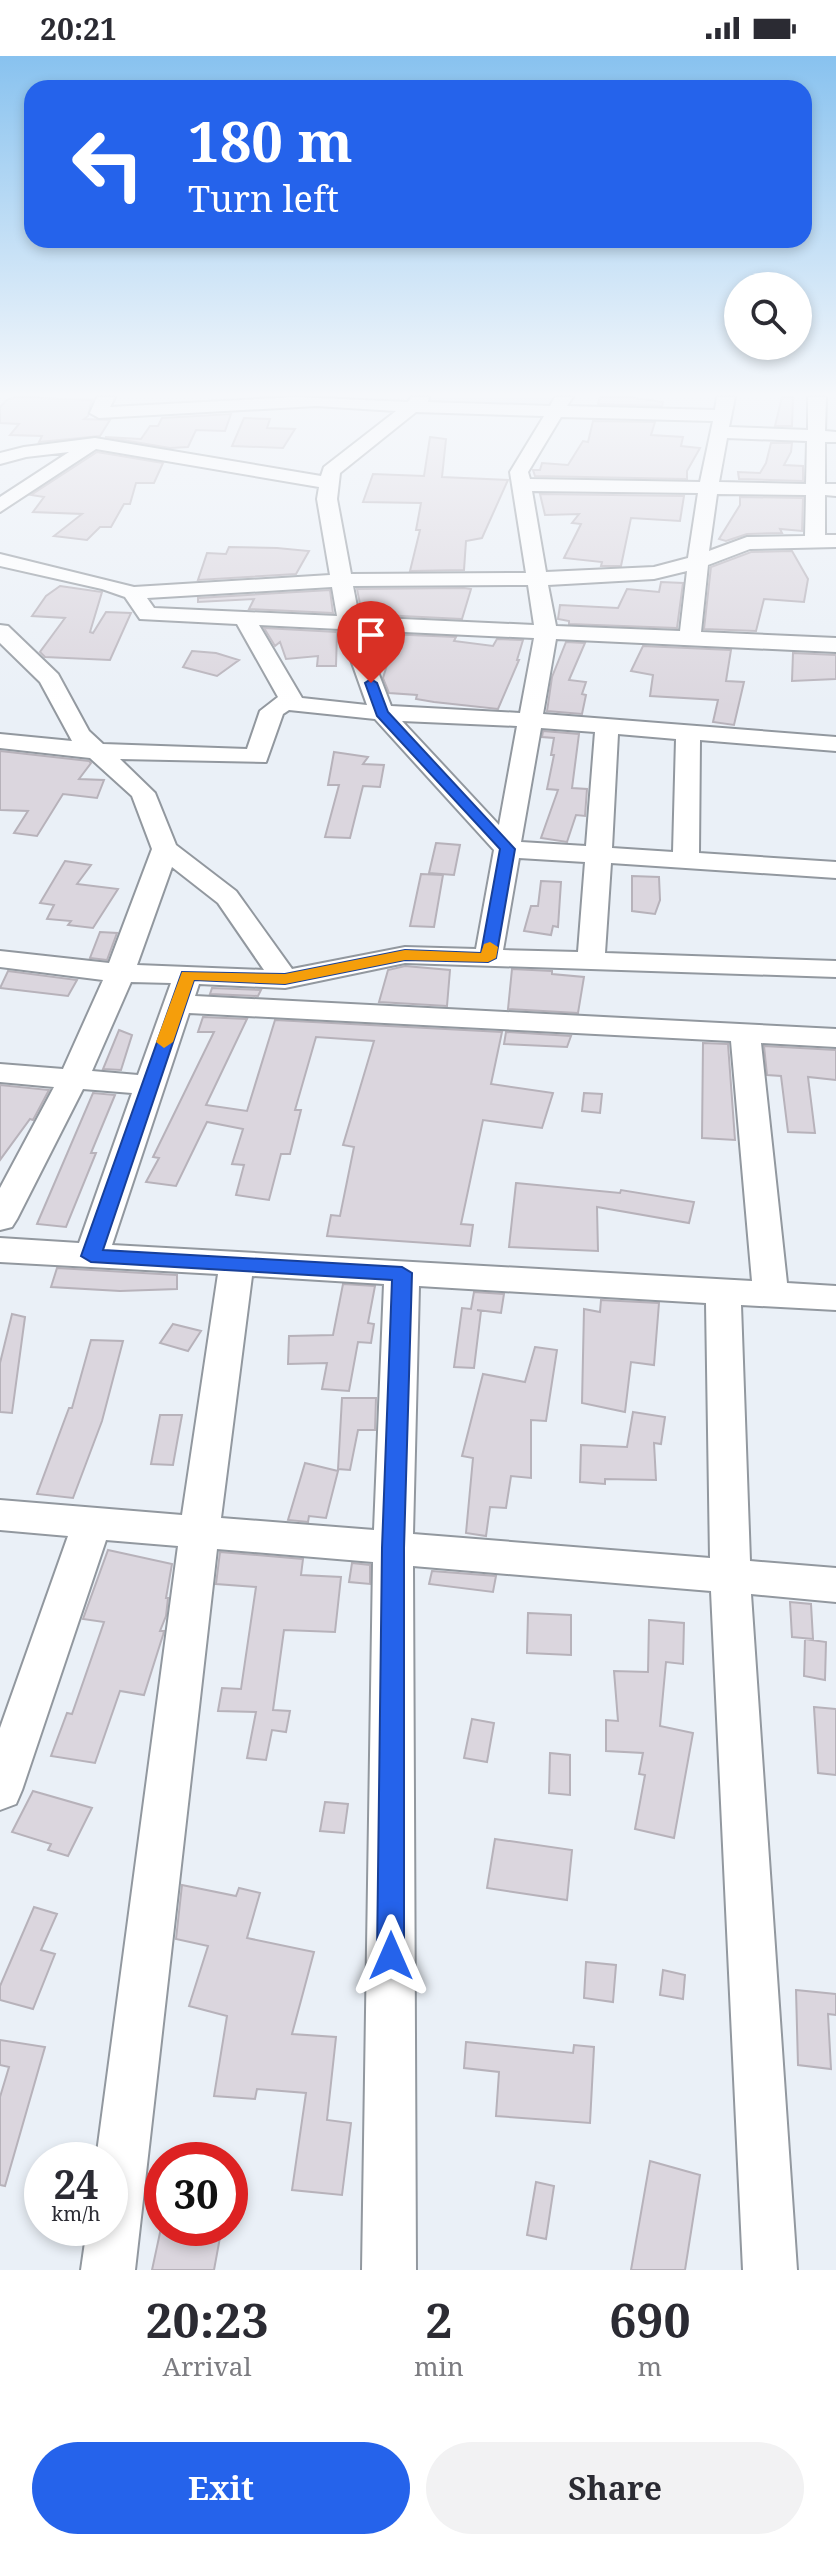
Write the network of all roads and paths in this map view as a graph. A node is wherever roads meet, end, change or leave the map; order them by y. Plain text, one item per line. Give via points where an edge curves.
1 (327, 500) edge
2 (524, 500) edge
3 (706, 500) edge
4 (818, 500) edge
5 (826, 541) edge
6 (0, 560) edge
7 (700, 561) junction
8 (537, 579) junction
9 (342, 580) junction
10 (132, 593) junction
11 (245, 619) junction
12 (349, 623) junction
13 (0, 631) edge
14 (546, 631) junction
15 (690, 638) junction
16 (836, 645) edge
17 (286, 703) junction
18 (382, 713) junction
19 (530, 720) junction
20 (607, 726) junction
21 (688, 732) junction
22 (0, 741) edge
23 (836, 744) edge
24 (96, 751) junction
25 (165, 849) junction
26 (507, 849) junction
27 (598, 855) junction
28 (686, 861) junction
29 (836, 870) edge
30 (488, 958) junction
31 (0, 959) edge
32 (591, 961) junction
33 (836, 969) edge
34 (120, 973) junction
35 (285, 979) junction
36 (183, 990) junction
37 (745, 1034) junction
38 (836, 1038) edge
39 (0, 1073) edge
40 (72, 1079) junction
41 (150, 1085) junction
42 (0, 1219) edge
43 (0, 1250) edge
44 (91, 1256) junction
45 (237, 1264) junction
46 (402, 1273) junction
47 (723, 1292) junction
48 (771, 1295) junction
49 (836, 1298) edge
50 (0, 1515) edge
51 (92, 1524) junction
52 (199, 1533) junction
53 (393, 1548) junction
54 (730, 1576) junction
55 (836, 1585) edge
56 (0, 1790) edge
57 (108, 2270) edge
58 (389, 2270) edge
59 (770, 2270) edge

1 - 9 street
2 - 8 street
3 - 7 street
4 - 5 street
5 - 7 street via 747,543
6 - 10 street
7 - 8 street via 654,573
7 - 15 street
8 - 9 street
8 - 14 street
9 - 10 street
9 - 12 street
10 - 11 street via 148,614
11 - 12 street
11 - 17 street via 291,699
12 - 14 street
12 - 18 street
13 - 24 street via 50,679 79,735
14 - 15 street
14 - 19 street
15 - 16 street
17 - 18 street
17 - 24 street via 272,711 257,757
18 - 19 street
18 - 26 street
19 - 20 street
19 - 26 street
20 - 21 street
20 - 27 street
21 - 23 street
21 - 28 street
22 - 24 street
24 - 25 street via 143,793
25 - 34 street
25 - 35 street via 227,897
26 - 27 street
26 - 30 street
27 - 28 street
27 - 32 street
28 - 29 street
30 - 32 street
30 - 35 street via 405,955
31 - 34 street
32 - 33 street
34 - 36 street
34 - 40 street
35 - 36 street
36 - 37 street
36 - 41 street
37 - 38 street
37 - 48 street
39 - 40 street
40 - 41 street
40 - 42 street
41 - 44 street
43 - 44 street
44 - 45 street
45 - 46 street
45 - 52 street
46 - 47 street
46 - 53 street
47 - 48 street
47 - 54 street
48 - 49 street
50 - 51 street
51 - 52 street
51 - 56 street
52 - 53 street
52 - 57 street
53 - 54 street
53 - 58 street
54 - 55 street
54 - 59 street

